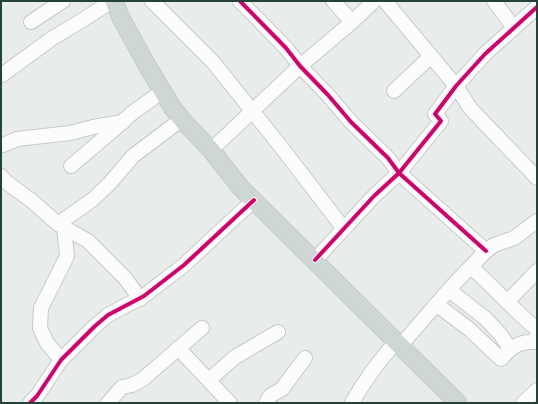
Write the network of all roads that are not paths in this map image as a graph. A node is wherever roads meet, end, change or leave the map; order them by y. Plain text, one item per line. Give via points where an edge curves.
1 (63, 1) edge
2 (113, 1) edge
3 (152, 1) edge
4 (240, 1) edge
5 (332, 1) edge
6 (374, 1) edge
7 (385, 1) edge
8 (494, 1) edge
9 (537, 7) edge
10 (31, 22) dead end
11 (352, 22) junction
12 (514, 28) junction
13 (431, 56) junction
14 (300, 66) junction
15 (2, 75) dead end
16 (456, 86) junction
17 (163, 91) junction
18 (394, 91) dead end
19 (252, 112) junction
20 (182, 119) junction
21 (123, 122) junction
22 (1, 145) edge
23 (211, 150) junction
24 (71, 166) dead end
25 (399, 173) junction
26 (1, 176) edge
27 (537, 178) edge
28 (254, 200) junction
29 (537, 221) edge
30 (61, 226) junction
31 (344, 229) junction
32 (486, 252) junction
33 (315, 260) junction
34 (471, 267) junction
35 (537, 271) edge
36 (449, 290) junction
37 (140, 299) junction
38 (507, 302) junction
39 (436, 304) junction
40 (202, 328) dead end
41 (537, 329) edge
42 (278, 332) dead end
43 (537, 336) edge
44 (398, 344) junction
45 (178, 348) junction
46 (510, 348) junction
47 (305, 358) dead end
48 (61, 360) junction
49 (209, 380) junction
50 (537, 390) edge
51 (30, 403) edge
52 (108, 403) edge
53 (230, 403) edge
54 (266, 403) edge
55 (352, 403) edge
56 (458, 403) edge
57 (524, 403) edge

1 - 10 street
2 - 15 street via 51,39
2 - 17 main road
3 - 19 street via 213,62
4 - 14 street
5 - 11 street
6 - 11 street
7 - 13 street
8 - 12 street
9 - 12 street
11 - 14 street
12 - 16 street via 485,54
13 - 16 street
13 - 18 street
14 - 19 street
14 - 25 street via 388,158
16 - 25 street via 434,114 441,122
16 - 27 street via 470,108
17 - 20 main road
17 - 21 street
19 - 23 street
19 - 31 street
20 - 23 main road
20 - 30 street via 133,156 110,183
21 - 22 street via 70,133 17,139
21 - 24 street
23 - 28 main road via 241,188
25 - 31 street
25 - 32 street
26 - 30 street
28 - 33 main road
28 - 37 street via 184,265
29 - 32 street via 514,238 494,245
30 - 37 street via 88,241 125,278
30 - 48 street via 67,256 41,308 40,328 47,343
31 - 33 street
32 - 34 street
33 - 44 main road
34 - 36 street
34 - 38 street
35 - 38 street
36 - 39 street
36 - 46 street via 485,318
37 - 48 street via 108,315
38 - 41 street
39 - 44 street
39 - 46 street via 501,358
40 - 45 street
42 - 49 street via 235,357
43 - 46 street via 534,342
44 - 55 street via 376,363
44 - 56 main road
45 - 49 street
45 - 52 street via 143,379 122,387
47 - 54 street via 282,389 270,396
48 - 51 street
49 - 53 street
50 - 57 street

